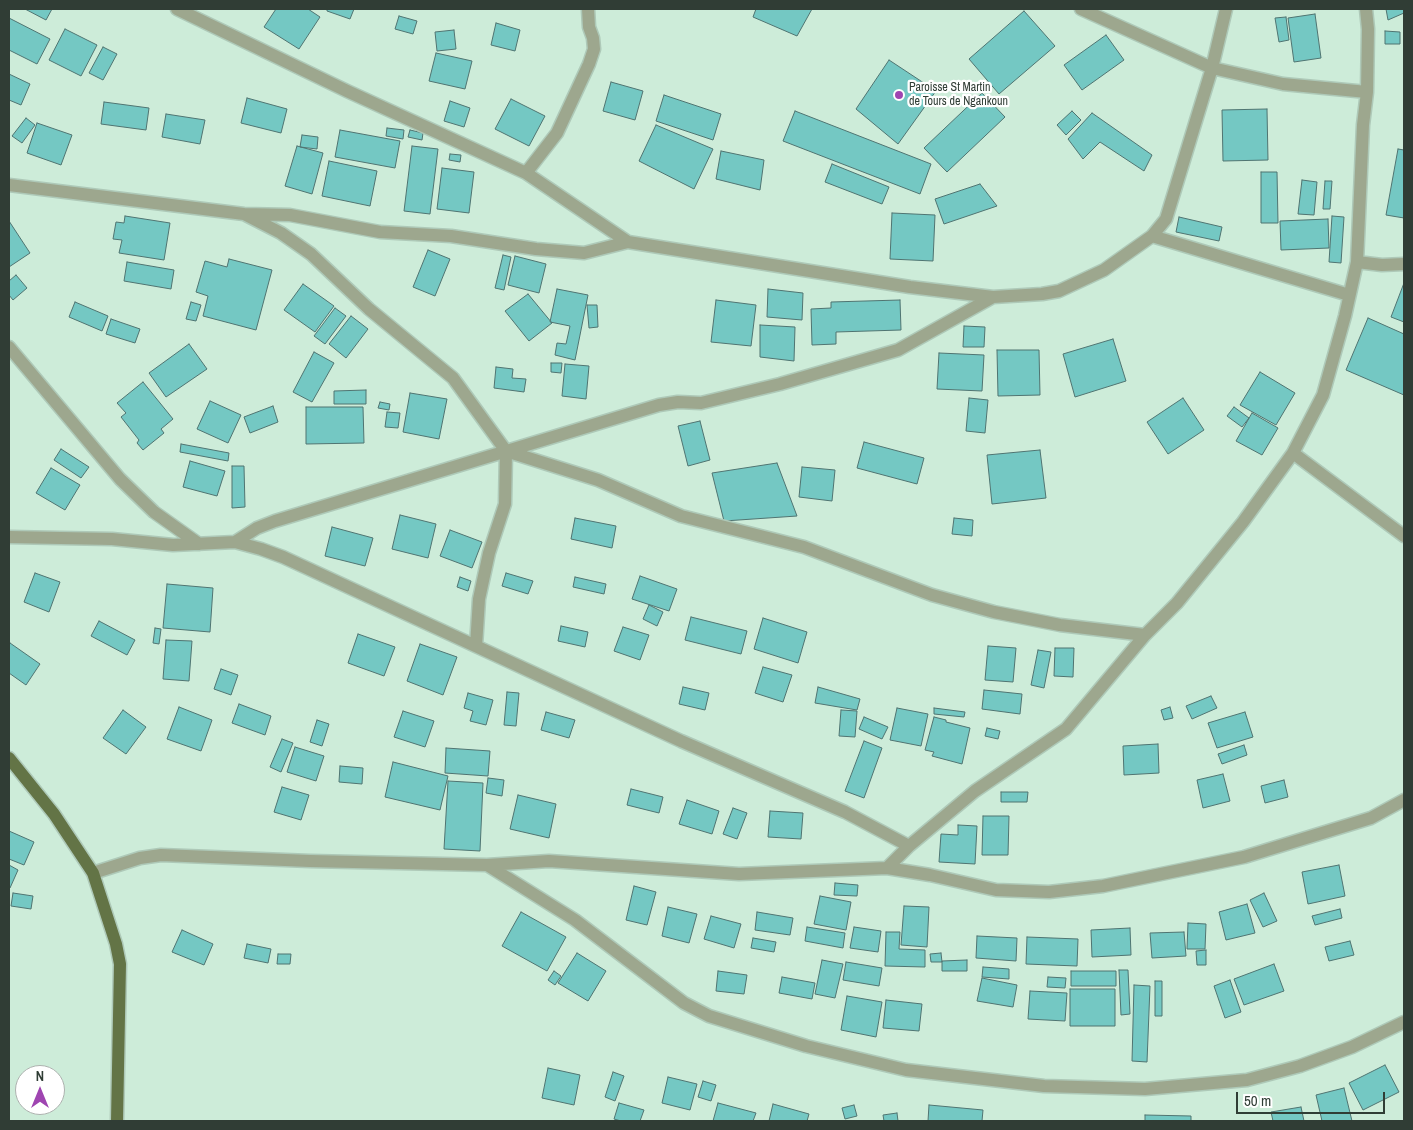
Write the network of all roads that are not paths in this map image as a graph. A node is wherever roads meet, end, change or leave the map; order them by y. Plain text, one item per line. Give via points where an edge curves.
1 (177, 9) edge
2 (588, 9) edge
3 (1081, 9) edge
4 (1226, 9) edge
5 (1366, 9) edge
6 (1212, 68) junction
7 (1367, 92) junction
8 (526, 173) junction
9 (9, 185) edge
10 (244, 214) junction
11 (1152, 236) junction
12 (628, 242) junction
13 (1357, 262) junction
14 (1404, 264) edge
15 (1349, 295) junction
16 (993, 297) junction
17 (9, 347) edge
18 (506, 450) junction
19 (1293, 453) junction
20 (1404, 536) edge
21 (9, 537) edge
22 (235, 542) junction
23 (199, 544) junction
24 (1145, 636) junction
25 (476, 646) junction
26 (9, 758) edge
27 (1404, 800) edge
28 (909, 846) junction
29 (487, 865) junction
30 (887, 868) junction
31 (93, 873) junction
32 (1404, 1022) edge
33 (117, 1121) edge

1 - 8 street via 347,92
2 - 8 street via 594,49 589,64 557,133
3 - 6 street
4 - 6 street
5 - 7 street
6 - 7 street via 1284,84
6 - 11 street via 1166,219
7 - 13 street
8 - 12 street
9 - 10 street
10 - 12 street via 290,215 380,232 451,236 584,253
10 - 18 street via 312,254 369,309 452,378
11 - 15 street
11 - 16 street via 1104,270 1059,291
12 - 16 street
13 - 14 street
13 - 15 street
15 - 19 street via 1322,395
16 - 18 street via 898,350 701,403 659,405
17 - 23 street via 120,479 154,512
18 - 22 street via 275,520
18 - 24 street via 598,480 681,516 804,547 932,595 1060,625
18 - 25 street via 504,504 479,600
19 - 20 street
19 - 24 street via 1178,603
21 - 23 street
22 - 23 street
22 - 25 street via 283,557
24 - 28 street via 1066,729 975,791
25 - 28 street via 681,741 845,812
26 - 31 main road via 54,814
27 - 30 street via 1371,818 1244,857 1103,886 1049,892 996,890
28 - 30 street
29 - 30 street via 549,861 739,874
29 - 31 street via 161,855
29 - 32 street via 575,920 684,1003 708,1016 806,1046 906,1070 1044,1086 1145,1089 1247,1080 1300,1066 1352,1047
31 - 33 main road via 120,964

